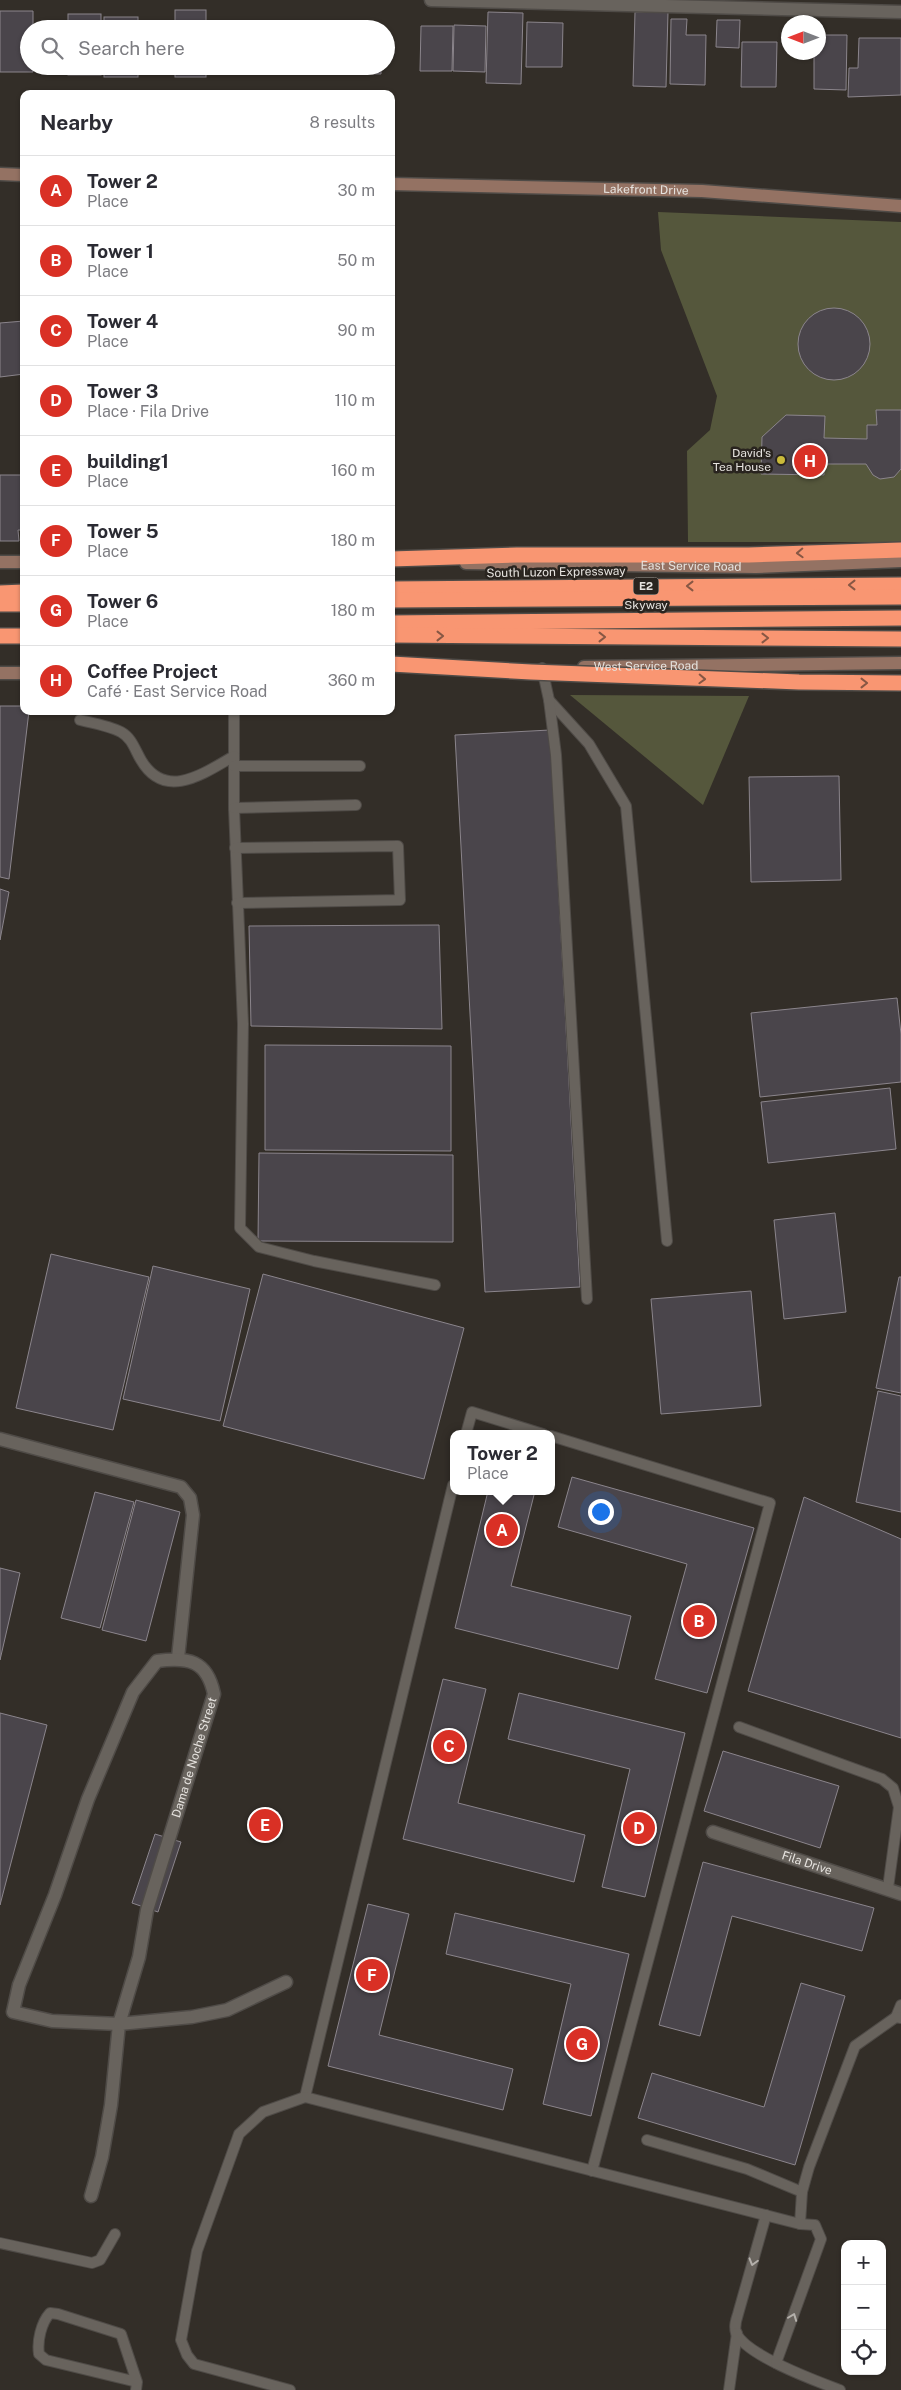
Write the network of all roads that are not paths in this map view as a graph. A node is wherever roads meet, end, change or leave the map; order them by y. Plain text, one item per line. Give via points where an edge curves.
1 (431, 0) edge
2 (445, 0) edge
3 (621, 2) edge
4 (799, 4) edge
5 (901, 12) edge
6 (0, 174) edge
7 (20, 175) edge
8 (395, 184) edge
9 (901, 206) edge
10 (901, 550) edge
11 (395, 559) edge
12 (901, 561) edge
13 (0, 562) edge
14 (20, 562) edge
15 (395, 563) edge
16 (901, 585) edge
17 (395, 589) edge
18 (20, 592) edge
19 (0, 593) edge
20 (901, 597) edge
21 (395, 600) edge
22 (0, 604) edge
23 (20, 604) edge
24 (901, 618) edge
25 (395, 622) edge
26 (0, 627) edge
27 (20, 627) edge
28 (395, 635) edge
29 (0, 636) edge
30 (20, 636) edge
31 (901, 639) edge
32 (395, 664) edge
33 (901, 664) edge
34 (542, 668) junction
35 (395, 671) edge
36 (0, 673) edge
37 (20, 673) edge
38 (901, 683) edge
39 (549, 700) junction
40 (234, 715) edge
41 (80, 720) dead end
42 (234, 761) junction
43 (360, 766) dead end
44 (356, 805) dead end
45 (234, 808) junction
46 (235, 848) junction
47 (237, 903) junction
48 (667, 1241) dead end
49 (435, 1285) dead end
50 (586, 1299) dead end
51 (467, 1430) edge
52 (530, 1430) edge
53 (555, 1437) edge
54 (0, 1440) edge
55 (451, 1495) edge
56 (178, 1658) junction
57 (740, 1727) dead end
58 (713, 1832) dead end
59 (888, 1888) junction
60 (901, 1894) edge
61 (286, 1982) dead end
62 (901, 2005) edge
63 (899, 2018) edge
64 (119, 2024) junction
65 (305, 2097) junction
66 (647, 2140) dead end
67 (592, 2171) junction
68 (802, 2192) junction
69 (91, 2196) dead end
70 (766, 2215) junction
71 (800, 2224) junction
72 (115, 2234) dead end
73 (0, 2243) edge
74 (736, 2333) junction
75 (776, 2363) junction
76 (136, 2386) edge
77 (290, 2390) edge
78 (729, 2390) edge
79 (840, 2390) edge

1 - 2 street
2 - 3 street
3 - 4 street
4 - 5 street
6 - 7 main road
8 - 9 main road, Lakefront Drive via 702,191
10 -> 11 highway
12 - 15 main road, East Service Road via 756,567
13 - 14 main road
16 -> 17 highway, South Luzon Expressway / E2
18 - 19 highway
20 - 21 highway, Skyway / E2
22 - 23 highway
24 - 25 highway, Skyway
26 - 27 highway
28 -> 31 highway
29 - 30 highway
32 -> 38 highway, bridge via 799,682
33 - 34 main road, West Service Road
34 - 35 main road, West Service Road
34 - 39 lane
36 - 37 main road
39 - 48 lane via 588,744 626,806
39 - 50 lane via 557,765
40 - 42 lane
41 - 42 lane via 122,732 150,774 166,782 202,775
42 - 43 lane
42 - 45 lane
44 - 45 lane
45 - 46 lane
46 - 47 lane
46 - 47 lane via 398,846 400,900
47 - 49 lane via 243,1024 240,1228 259,1247
51 - 52 lane via 472,1412
53 - 67 lane via 770,1503
54 - 56 street via 180,1487 190,1498 192,1515
55 - 65 lane
56 - 64 street, Dama de Noche Street via 200,1665 211,1679 214,1694 147,1910 139,1957
56 - 64 street via 157,1660 133,1692 88,1799 19,1986 13,2012 52,2021
57 - 59 lane via 882,1779 893,1788 899,1807
58 - 59 street, Fila Drive
59 - 60 street, Fila Drive
61 - 64 street via 227,2010
62 - 63 lane
63 - 68 lane via 855,2046
64 - 69 street, Dama de Noche Street via 111,2105
65 - 67 lane
65 - 77 lane via 263,2112 239,2134 197,2251 182,2340 194,2364
66 - 68 lane via 747,2169
67 - 70 lane
68 - 71 lane
70 - 71 lane
70 -> 74 lane via 735,2324
75 -> 71 lane via 821,2239 815,2225
72 - 73 lane via 100,2260 92,2263
74 - 75 lane
74 - 78 lane
75 - 79 lane
76 - 76 lane via 121,2334 58,2314 50,2313 45,2318 38,2345 39,2354 46,2360

